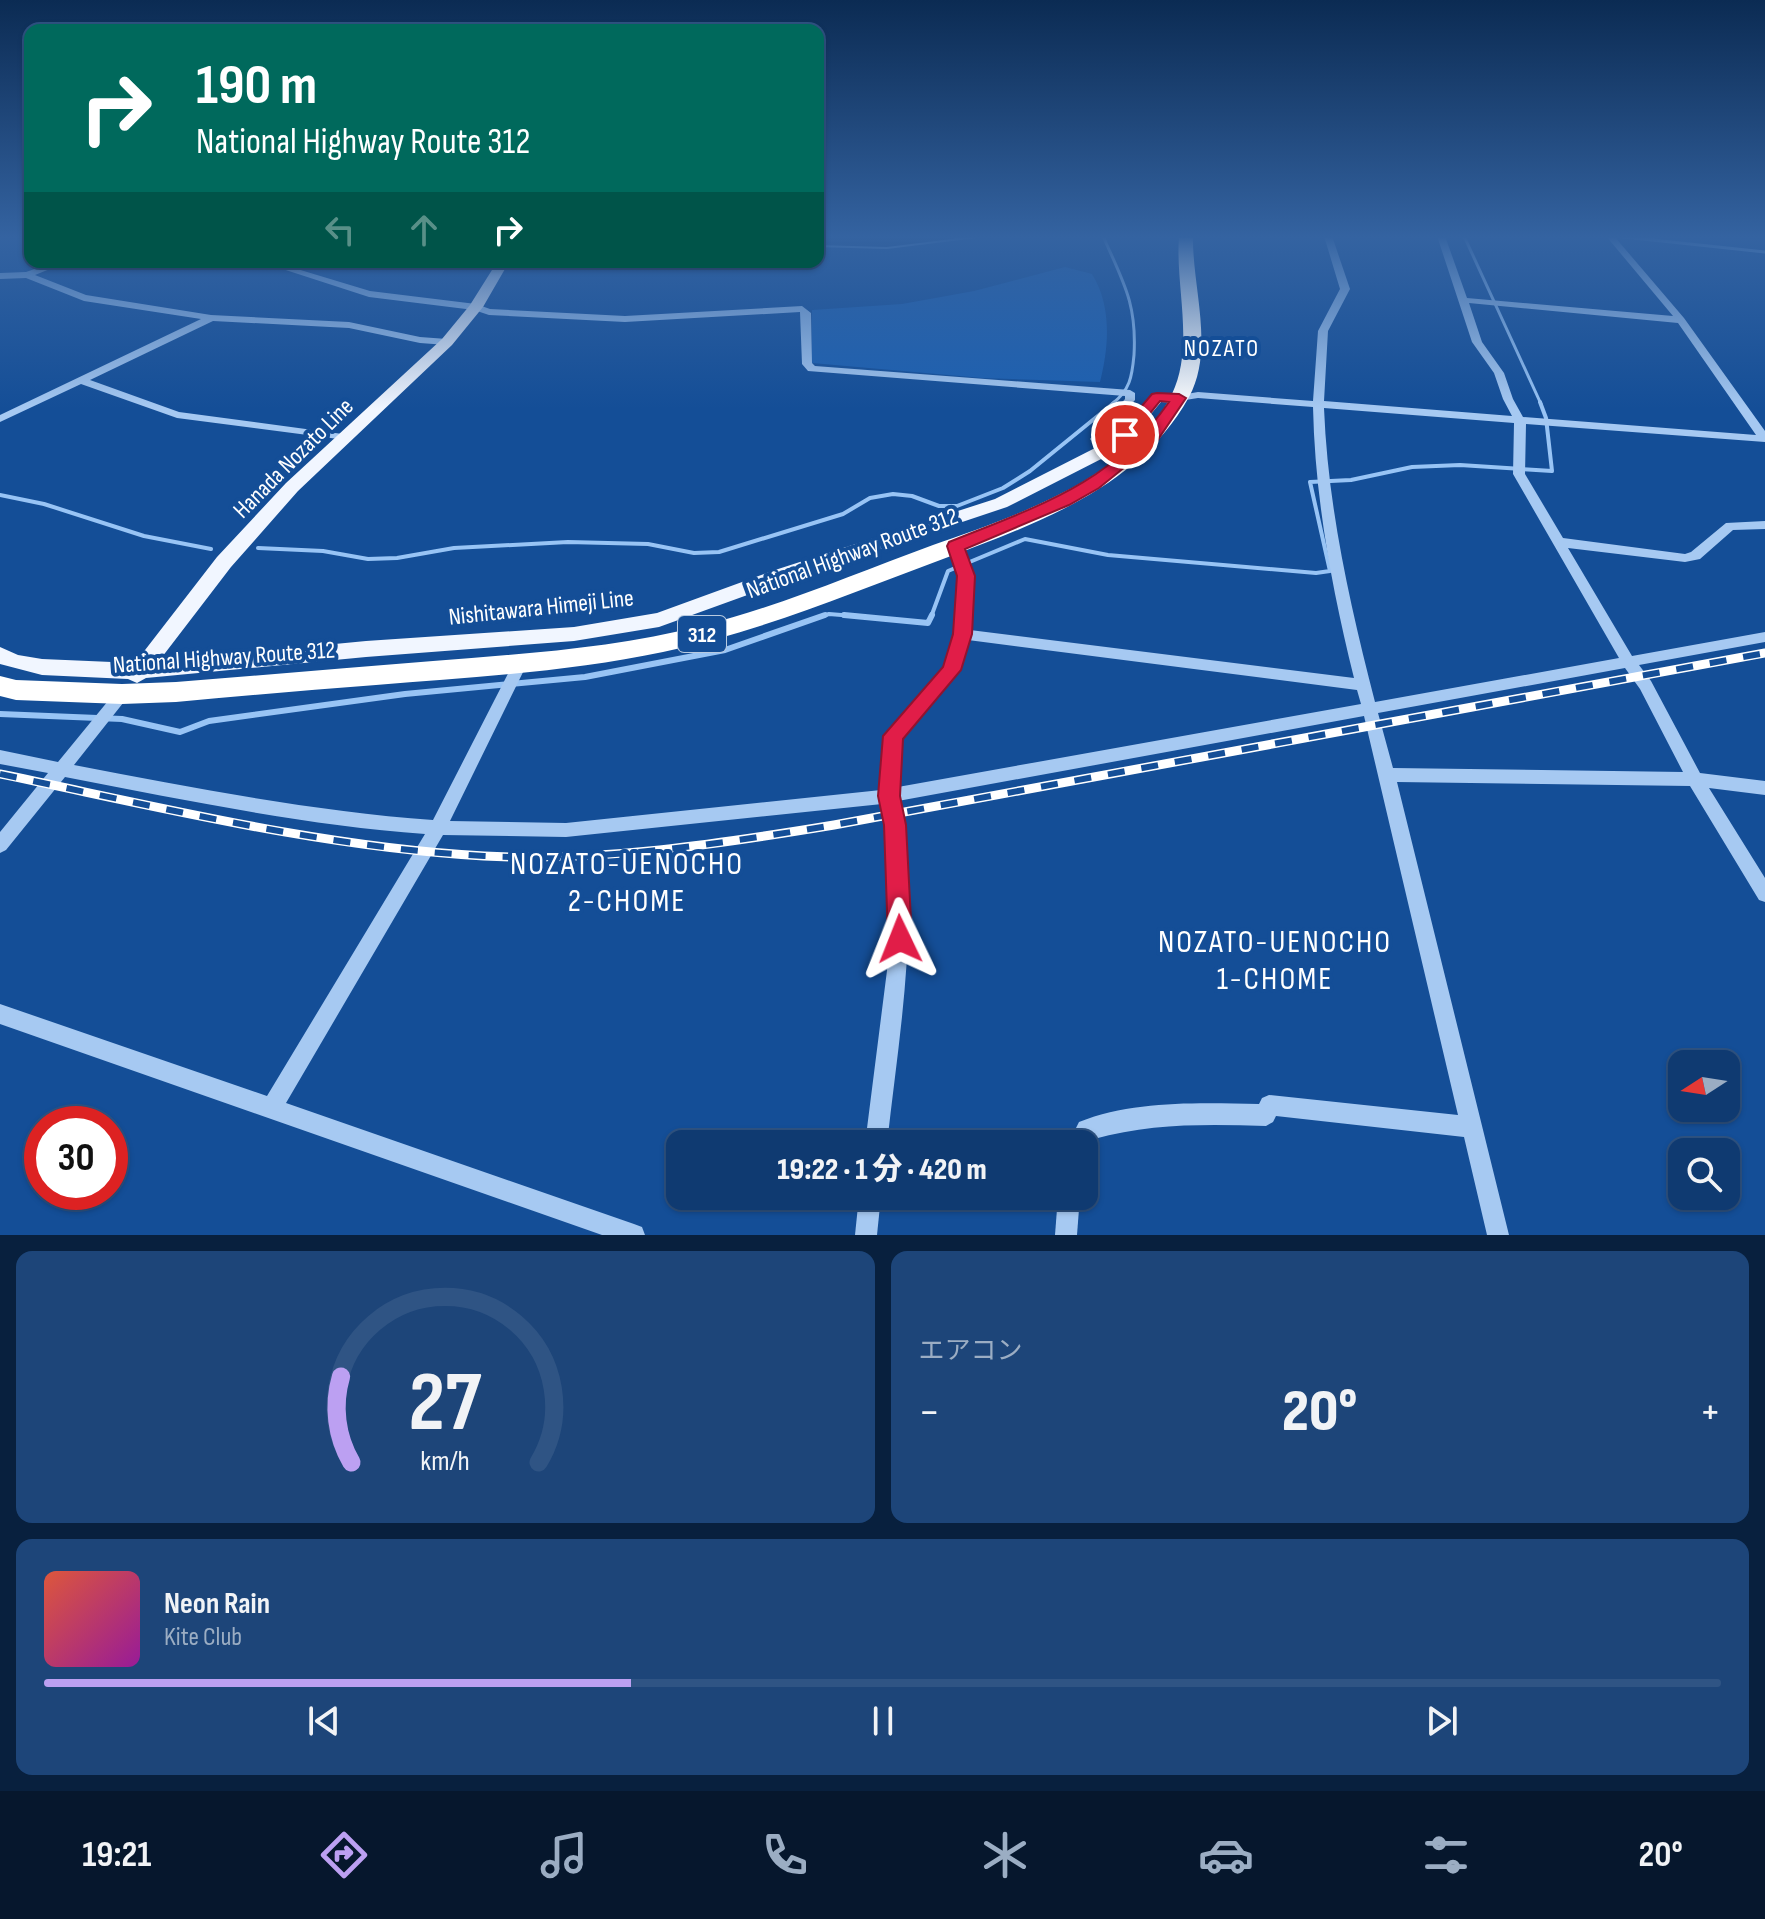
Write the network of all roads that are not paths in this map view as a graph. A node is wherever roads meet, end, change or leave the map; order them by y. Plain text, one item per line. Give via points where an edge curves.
1 (73, 294) edge
2 (368, 294) edge
3 (484, 294) edge
4 (1189, 294) edge
5 (1343, 294) edge
6 (1460, 294) edge
7 (1659, 294) edge
8 (1462, 300) junction
9 (478, 304) junction
10 (211, 318) junction
11 (1681, 320) junction
12 (447, 342) junction
13 (83, 381) junction
14 (1179, 398) junction
15 (1319, 406) junction
16 (0, 419) edge
17 (1520, 421) junction
18 (346, 437) junction
19 (1765, 439) edge
20 (1105, 450) junction
21 (1765, 525) edge
22 (1559, 542) junction
23 (955, 546) junction
24 (963, 634) junction
25 (1765, 637) edge
26 (0, 655) edge
27 (1628, 661) junction
28 (520, 664) junction
29 (140, 671) junction
30 (1363, 685) junction
31 (0, 686) edge
32 (122, 694) junction
33 (1368, 710) junction
34 (0, 757) edge
35 (62, 769) junction
36 (1387, 775) junction
37 (1695, 779) junction
38 (1765, 788) edge
39 (889, 796) junction
40 (438, 828) junction
41 (0, 845) edge
42 (1765, 894) edge
43 (0, 1014) edge
44 (271, 1109) junction
45 (1473, 1127) junction
46 (878, 1130) edge
47 (1087, 1130) edge
48 (869, 1210) edge
49 (1068, 1210) edge
50 (634, 1235) edge
51 (866, 1235) edge
52 (1066, 1235) edge
53 (1498, 1235) edge

1 - 10 street
2 - 9 street
3 - 9 main road, Hanada Nozato Line
4 - 14 highway, National Highway Route 312 / 312 via 1191,351
5 - 15 street via 1323,330
6 - 8 street
7 - 11 street
8 - 11 street
8 - 17 street via 1477,342 1499,373
9 - 12 main road, Hanada Nozato Line
9 - 20 street via 489,312 625,319 802,309 807,364 812,369 1130,393 1130,400 1096,439
10 - 12 street via 349,325
10 - 13 street
11 - 19 street
12 - 18 main road, Hanada Nozato Line
13 - 16 street
13 - 18 street via 177,415
14 - 15 street via 1198,395
14 - 20 main road, Nishitawara Himeji Line via 1157,397
14 - 23 highway, National Highway Route 312 / 312 via 1152,438 1093,485
15 - 17 street
15 - 30 street via 1325,500
17 - 19 street
17 - 22 street via 1519,474
18 - 29 main road, Hanada Nozato Line via 224,562
20 - 29 main road, Nishitawara Himeji Line via 1001,503 659,620 574,634
21 - 22 street via 1730,526 1695,556 1685,558
22 - 27 street
23 - 24 street via 966,576
23 - 28 highway, National Highway Route 312 / 312 via 698,635
24 - 30 street
24 - 39 street via 952,670 893,736
25 - 27 street
26 - 29 main road, Nishitawara Himeji Line via 42,667
27 - 33 street
27 - 37 street
28 - 32 highway, National Highway Route 312 / 312
28 - 40 street
29 - 32 main road, Hanada Nozato Line
30 - 33 street
31 - 32 highway, National Highway Route 312 / 312
32 - 35 street
33 - 36 street
33 - 39 street
34 - 35 street
35 - 40 street via 374,823
35 - 41 street
36 - 37 street
36 - 45 street
37 - 38 street
37 - 42 street
39 - 40 street via 566,830
39 - 46 street via 900,939
40 - 44 street
43 - 44 street
44 - 50 street
45 - 47 street via 1269,1105 1266,1115 1125,1118
45 - 53 street
48 - 51 street
49 - 52 street

